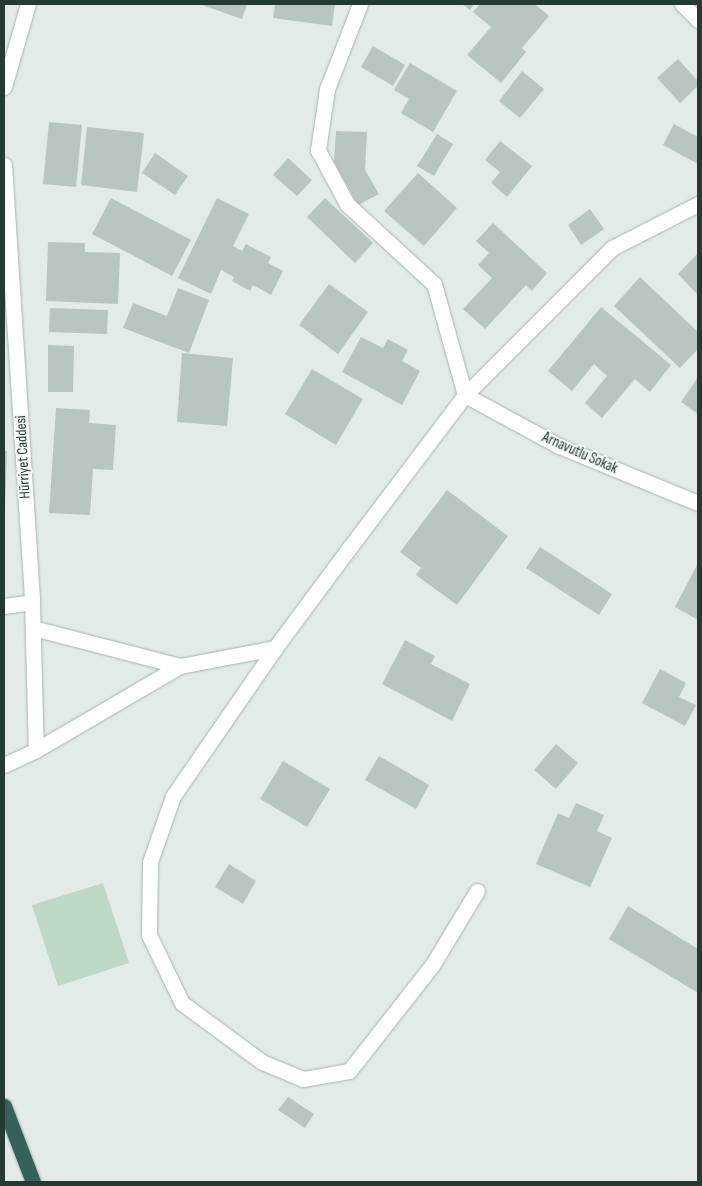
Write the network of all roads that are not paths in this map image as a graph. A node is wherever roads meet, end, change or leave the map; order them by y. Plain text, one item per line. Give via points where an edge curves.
1 (28, 4) edge
2 (360, 4) edge
3 (682, 4) edge
4 (698, 20) edge
5 (4, 87) edge
6 (4, 165) edge
7 (698, 204) edge
8 (466, 395) junction
9 (698, 503) edge
10 (32, 602) junction
11 (4, 606) edge
12 (32, 628) junction
13 (275, 648) junction
14 (180, 666) junction
15 (36, 750) junction
16 (4, 765) edge
17 (477, 891) dead end
18 (4, 1106) edge
19 (33, 1182) edge

1 - 5 street
2 - 8 street via 327,90 318,150 347,204 434,284
3 - 4 street
6 - 10 street, Hürriyet Caddesi
7 - 8 street via 612,248
8 - 9 street, Arnavutlu Sokak via 559,446
8 - 13 street
10 - 11 street
10 - 12 street, Hürriyet Caddesi
12 - 14 street
12 - 15 street, Hürriyet Caddesi
13 - 14 street
13 - 17 street via 173,796 150,862 149,935 182,1003 262,1062 303,1079 349,1071 433,964
14 - 15 street
15 - 16 street
18 - 19 highway

